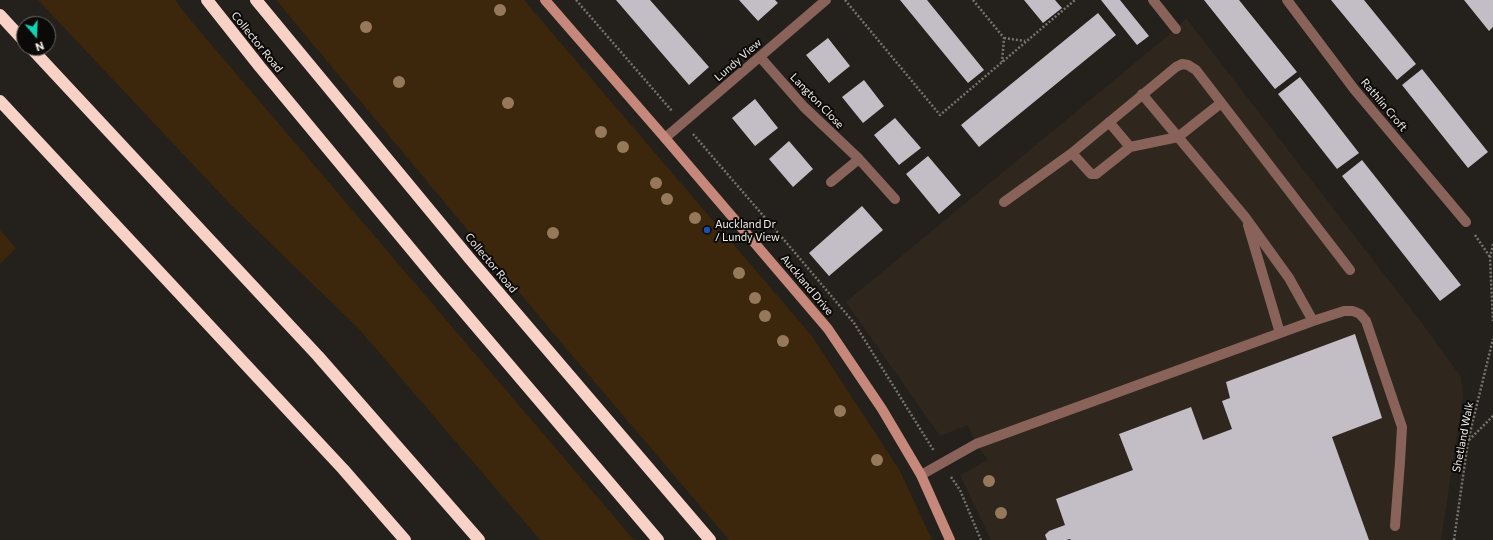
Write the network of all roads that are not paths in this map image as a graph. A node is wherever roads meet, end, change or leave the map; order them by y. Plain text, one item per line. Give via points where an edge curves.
1 (207, 0) edge
2 (256, 0) edge
3 (544, 0) edge
4 (826, 0) edge
5 (1153, 0) edge
6 (1287, 0) edge
7 (0, 15) edge
8 (1176, 28) dead end
9 (16, 32) edge
10 (38, 56) edge
11 (760, 57) junction
12 (1142, 94) junction
13 (0, 101) edge
14 (1221, 103) junction
15 (1109, 122) junction
16 (1178, 137) junction
17 (665, 138) junction
18 (1130, 147) junction
19 (1072, 152) junction
20 (859, 159) junction
21 (831, 182) dead end
22 (895, 199) dead end
23 (1004, 202) dead end
24 (1246, 217) junction
25 (1466, 222) road end
26 (1350, 270) dead end
27 (1313, 321) junction
28 (1280, 333) junction
29 (921, 475) junction
30 (1394, 526) dead end
31 (405, 540) edge
32 (478, 540) edge
33 (658, 540) edge
34 (710, 540) edge
35 (950, 540) edge

1 - 33 highway, Collector Road via 435,278
2 - 34 highway, Collector Road via 470,259
3 - 17 street, Auckland Drive
4 - 11 street, Lundy View
5 - 8 street
6 - 25 street, Rathlin Croft via 1354,89
7 - 9 highway
10 - 32 highway via 318,356
11 - 17 street, Lundy View
11 - 20 street, Langton Close via 804,107
12 - 14 street via 1182,64 1196,70
12 - 15 street
12 - 16 street
13 - 31 highway via 343,469
14 - 16 street
14 - 26 street
15 - 18 street
15 - 19 street
16 - 18 street
16 - 24 street
17 - 29 street, Auckland Drive via 828,329 882,409
18 - 19 street via 1096,174 1091,174
19 - 23 street
20 - 21 street
20 - 22 street, Langton Close
24 - 27 street via 1289,278
24 - 28 street
27 - 28 street
27 - 30 street via 1344,311 1360,314 1366,321 1402,427
28 - 29 street via 976,444
29 - 35 street, Auckland Drive

